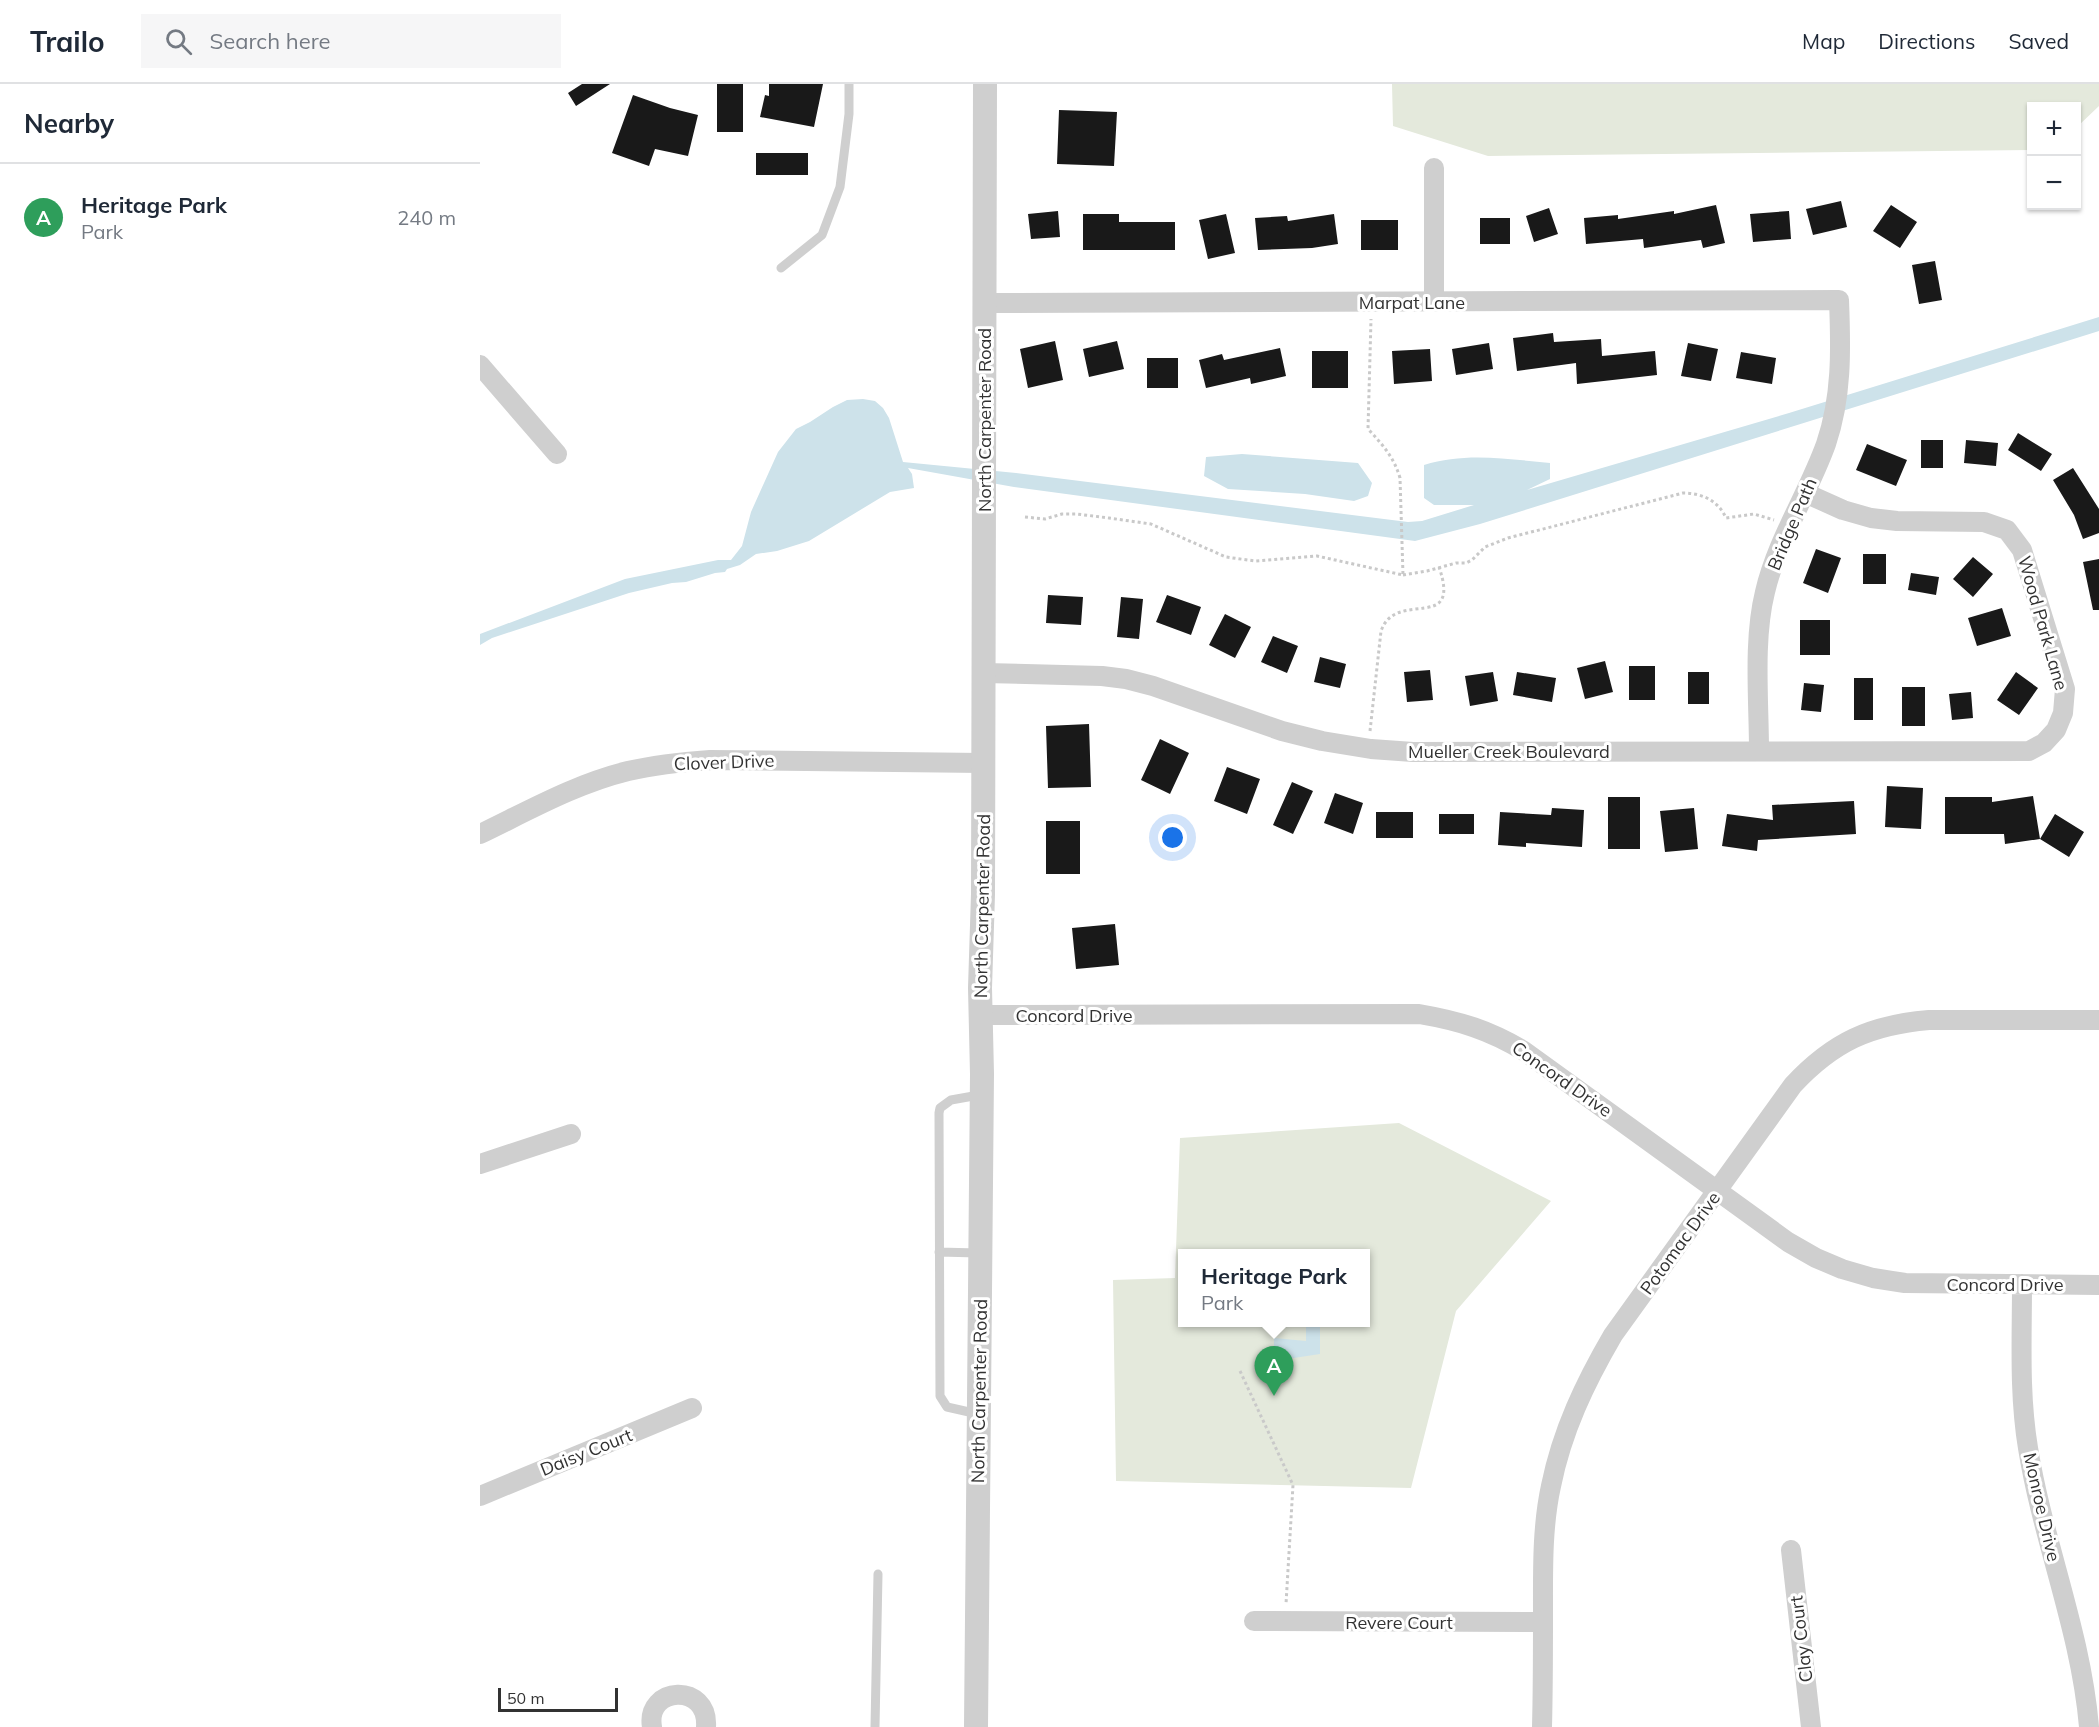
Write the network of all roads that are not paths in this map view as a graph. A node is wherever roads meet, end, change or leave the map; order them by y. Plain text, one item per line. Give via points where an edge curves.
1 (849, 84) edge
2 (985, 84) edge
3 (1434, 168) dead end
4 (781, 268) dead end
5 (1839, 300) joint
6 (1434, 302) junction
7 (984, 303) junction
8 (480, 365) edge
9 (557, 453) dead end
10 (1805, 493) junction
11 (984, 673) junction
12 (2044, 743) joint
13 (1759, 751) junction
14 (983, 763) junction
15 (480, 834) edge
16 (980, 1015) junction
17 (2099, 1020) edge
18 (982, 1095) junction
19 (571, 1134) dead end
20 (480, 1164) edge
21 (1718, 1192) junction
22 (939, 1252) junction
23 (980, 1253) junction
24 (2022, 1284) junction
25 (2099, 1285) edge
26 (692, 1408) dead end
27 (979, 1414) junction
28 (480, 1496) edge
29 (1791, 1550) dead end
30 (878, 1574) dead end
31 (1254, 1621) dead end
32 (1543, 1622) junction
33 (652, 1727) edge
34 (706, 1727) edge
35 (875, 1727) edge
36 (976, 1727) edge
37 (1542, 1727) edge
38 (1811, 1727) edge
39 (2089, 1727) edge

1 - 4 lane via 840,187 822,235
2 - 7 street, North Carpenter Road
3 - 6 street
5 - 6 street, Marpat Lane
5 - 10 street, Bridge Path via 1840,385 1825,446
6 - 7 street, Marpat Lane
7 - 11 street, North Carpenter Road
8 - 9 street
10 - 12 street, Wood Park Lane via 1871,518 1984,522 2007,530 2022,550 2065,689 2063,713 2056,730
10 - 13 street, Bridge Path via 1772,567 1760,619
11 - 13 street, Mueller Creek Boulevard via 1126,679 1282,730 1369,748 1413,752
11 - 14 street, North Carpenter Road
12 - 13 street, Mueller Creek Boulevard via 2029,751
14 - 15 street, Clover Drive via 710,760 668,764 594,781
14 - 16 street, North Carpenter Road
16 - 18 street, North Carpenter Road
16 - 21 street, Concord Drive via 1419,1014 1450,1019 1476,1026 1524,1051
17 - 21 street, Potomac Drive via 1901,1022 1851,1038 1829,1051 1793,1085
18 - 22 lane via 951,1100 940,1108
18 - 23 street, North Carpenter Road
19 - 20 street
21 - 24 street, Concord Drive via 1788,1242 1842,1269 1905,1283
21 - 32 street, Potomac Drive via 1613,1335 1573,1411 1559,1452 1546,1519
22 - 23 lane
22 - 27 lane via 940,1396 947,1407
23 - 27 street, North Carpenter Road
24 - 25 street, Concord Drive
24 - 39 street, Monroe Drive via 2022,1399 2028,1447 2079,1656
26 - 28 street, Daisy Court
27 - 36 street, North Carpenter Road
29 - 38 street, Clay Court
30 - 35 lane
31 - 32 street, Revere Court
32 - 37 street, Potomac Drive
33 - 34 street via 652,1713 657,1705 663,1698 680,1694 703,1708

